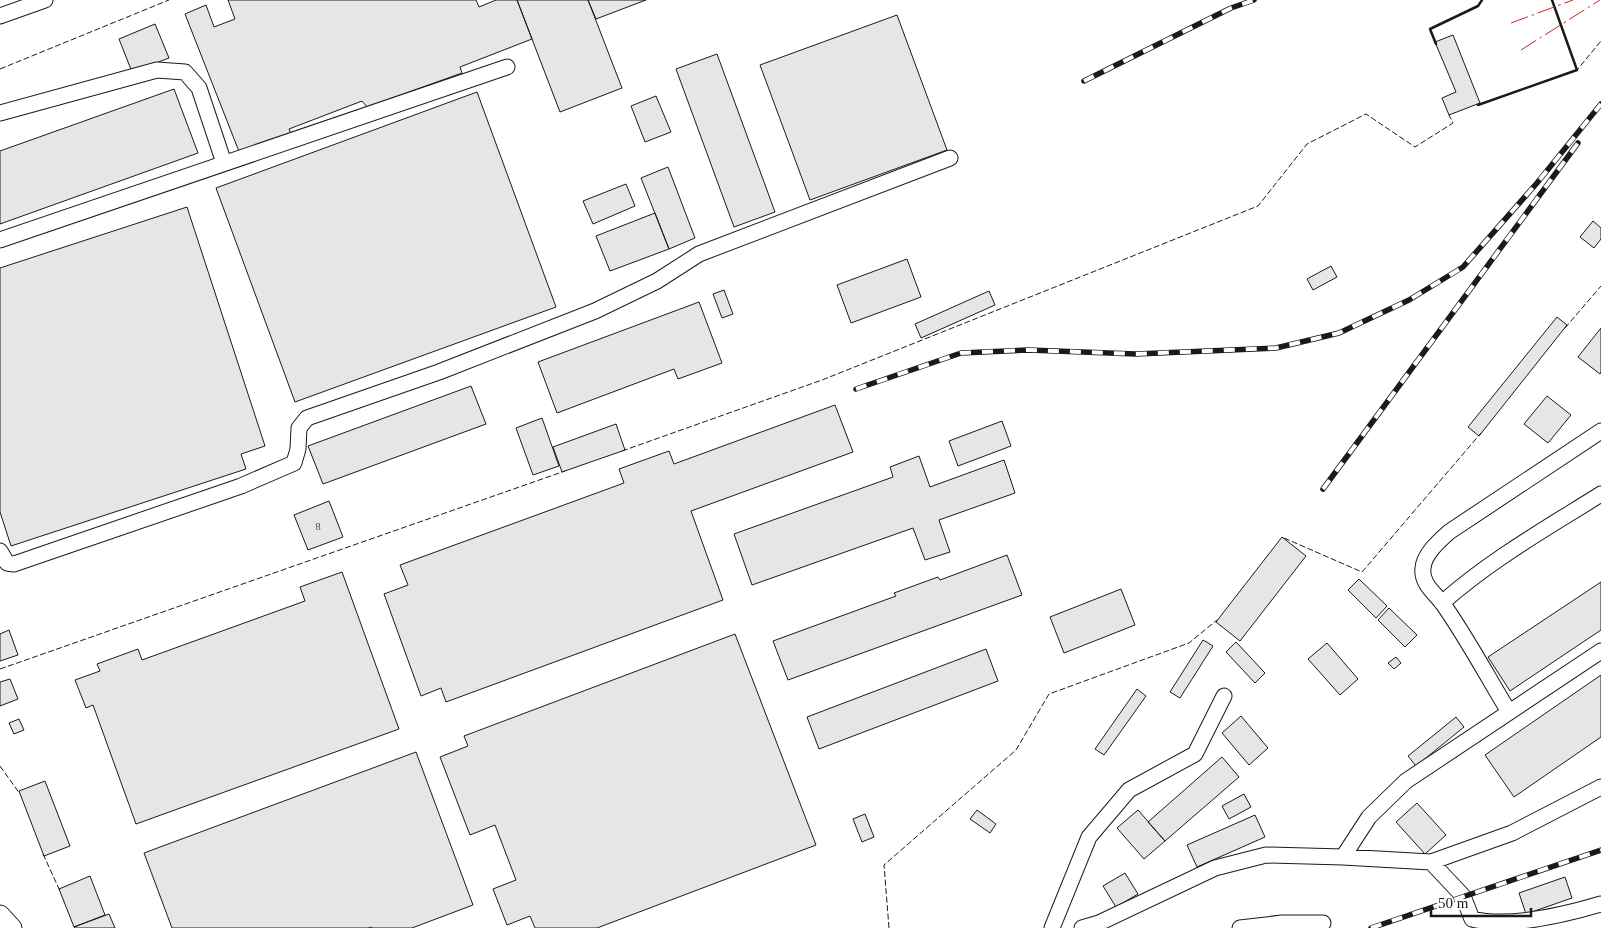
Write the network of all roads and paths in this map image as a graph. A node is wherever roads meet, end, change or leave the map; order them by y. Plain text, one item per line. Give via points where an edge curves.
1 (45, 0) edge
2 (0, 16) edge
3 (507, 67) dead end
4 (0, 113) edge
5 (950, 158) dead end
6 (224, 163) junction
7 (0, 240) edge
8 (1601, 431) edge
9 (1601, 494) edge
10 (0, 551) edge
11 (1442, 603) junction
12 (1601, 650) edge
13 (1224, 696) dead end
14 (1509, 712) junction
15 (1601, 787) edge
16 (1343, 857) junction
17 (1431, 862) junction
18 (1601, 904) edge
19 (0, 915) edge
20 (1323, 923) dead end
21 (1481, 926) edge
22 (12, 928) edge
23 (1052, 928) edge
24 (1082, 928) edge
25 (1240, 928) edge

1 - 2 street
3 - 6 street
4 - 6 street via 157,70 185,72 199,88
5 - 10 street via 700,254 657,281 595,312 307,418 299,428 294,463 241,486 14,564 6,563
6 - 7 street
8 - 11 street via 1460,523 1439,541 1426,559 1423,576
9 - 11 street via 1486,568
11 - 14 street
12 - 14 street
13 - 23 street via 1195,754 1128,790 1089,837
14 - 16 street via 1406,781 1368,817
15 - 17 street via 1512,833
16 - 17 street
16 - 24 street via 1266,854 1215,868
17 - 21 street via 1463,896 1472,919
18 - 21 street via 1537,922
19 - 22 main road
20 - 25 street

